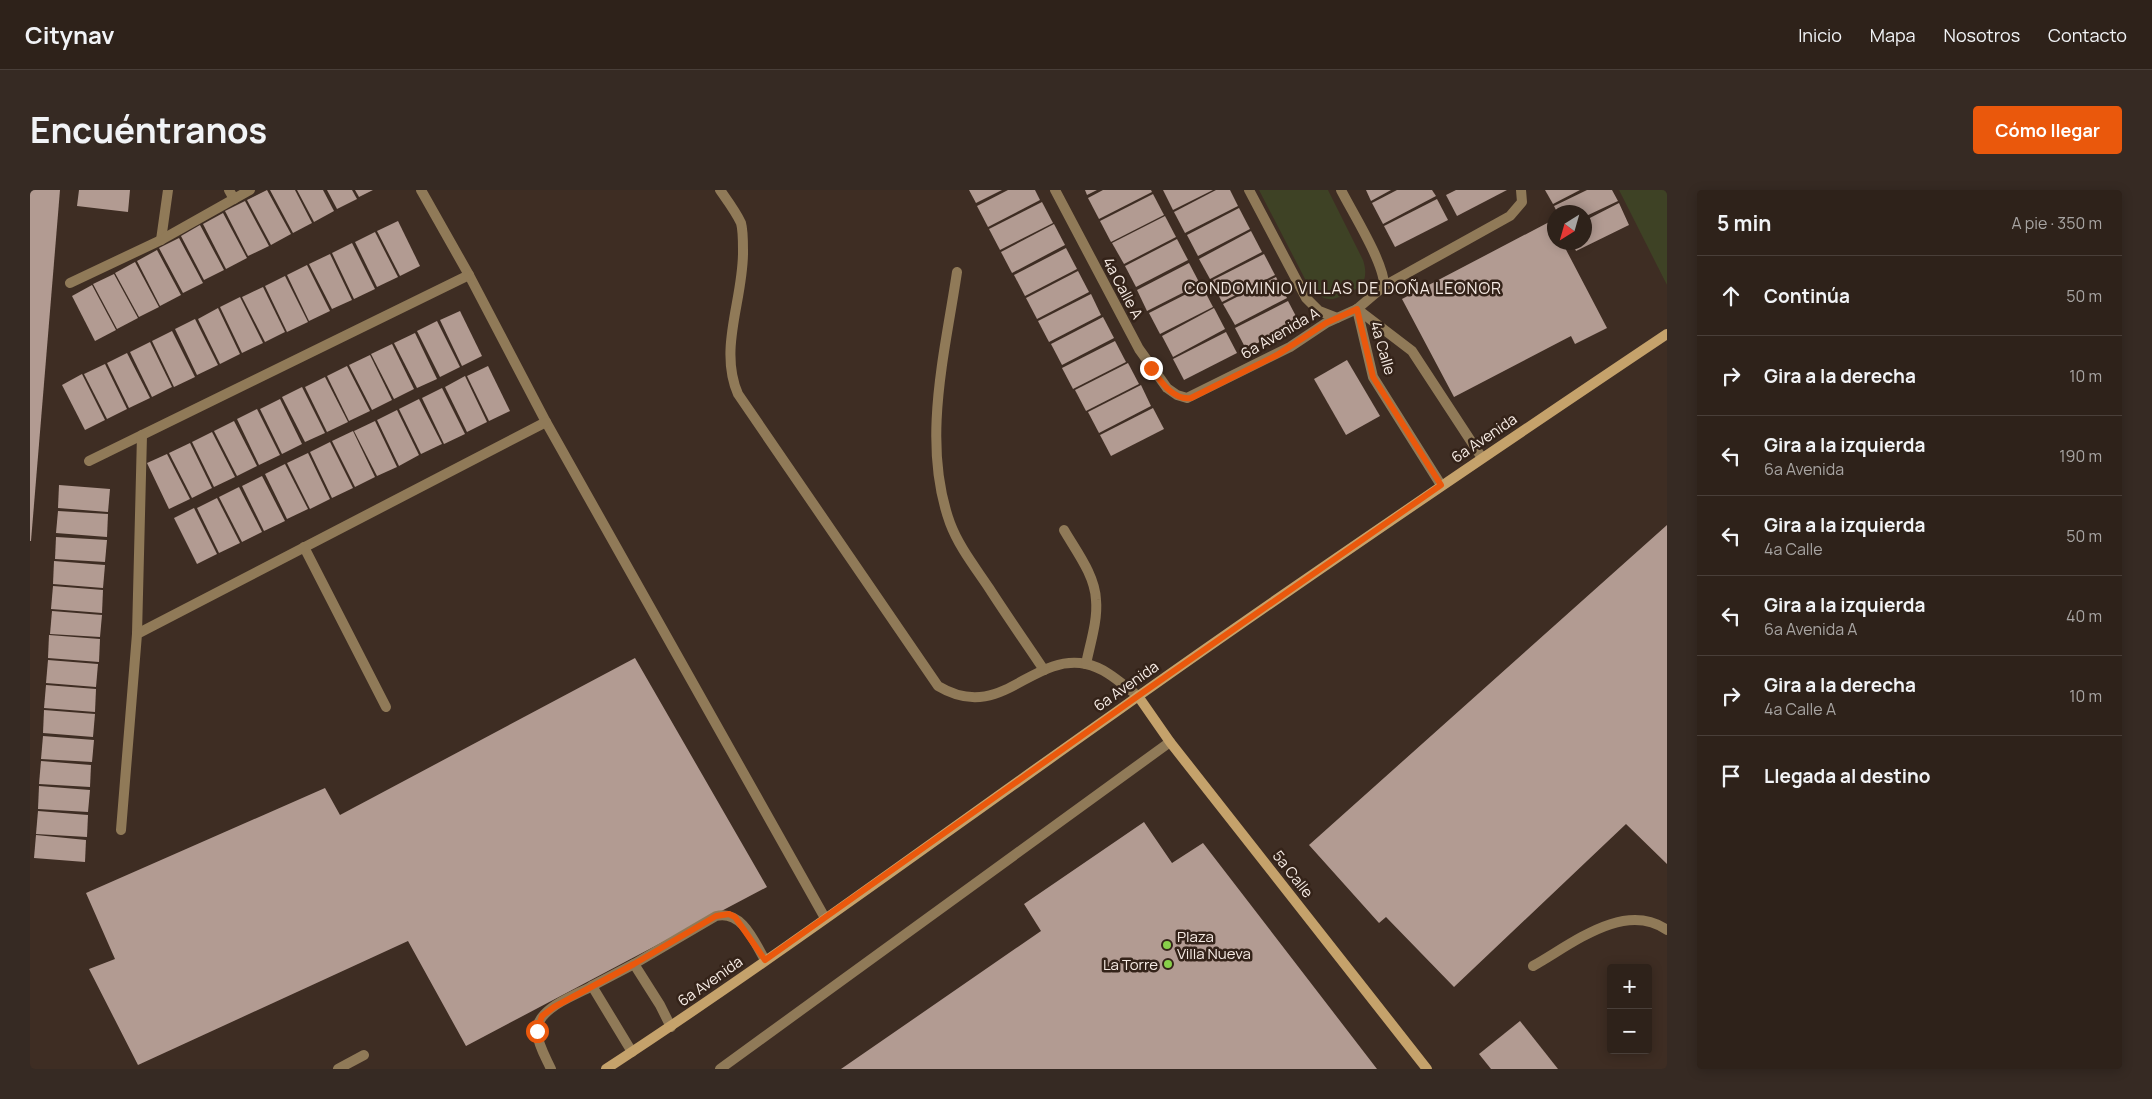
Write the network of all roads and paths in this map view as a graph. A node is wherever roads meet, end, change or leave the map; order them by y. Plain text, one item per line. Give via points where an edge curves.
1 (168, 190) edge
2 (250, 190) edge
3 (421, 190) edge
4 (720, 190) edge
5 (1055, 190) edge
6 (1249, 190) edge
7 (1341, 190) edge
8 (1521, 190) edge
9 (231, 194) edge
10 (161, 240) junction
11 (957, 272) dead end
12 (469, 275) junction
13 (70, 283) dead end
14 (1384, 286) junction
15 (1357, 309) junction
16 (1337, 318) junction
17 (1667, 334) edge
18 (1175, 394) joint
19 (546, 422) junction
20 (142, 435) junction
21 (1482, 458) junction
22 (89, 461) dead end
23 (1441, 485) junction
24 (1064, 530) dead end
25 (304, 547) junction
26 (137, 634) junction
27 (1086, 664) junction
28 (1044, 670) junction
29 (1138, 696) junction
30 (386, 707) dead end
31 (1170, 742) junction
32 (121, 830) dead end
33 (825, 918) junction
34 (1667, 930) edge
35 (765, 960) junction
36 (634, 964) junction
37 (1533, 966) dead end
38 (592, 986) junction
39 (671, 1027) junction
40 (632, 1052) junction
41 (364, 1055) dead end
42 (338, 1069) edge
43 (551, 1069) edge
44 (606, 1069) edge
45 (720, 1069) edge
46 (1426, 1069) edge

1 - 10 street
2 - 9 street
3 - 12 street
4 - 28 street via 741,223 744,265 729,358 731,379 745,406 938,686 967,699 983,698
5 - 18 street, 4a Calle A via 1139,349
6 - 16 street via 1306,298 1320,311
7 - 14 street via 1379,263 1385,278
8 - 14 street, 6a Avenida A via 1522,202 1510,216
9 - 10 street
10 - 13 street
11 - 28 street via 940,385 936,436 941,490 962,550
12 - 19 street
12 - 20 street
14 - 15 street, 6a Avenida A
15 - 16 street, 6a Avenida A
15 - 21 street, 4a Calle via 1412,351
15 - 23 street, 4a Calle via 1373,377
16 - 18 street, 6a Avenida A via 1277,355 1198,395 1187,398
17 - 21 main road, 6a Avenida
19 - 25 street
19 - 33 street
20 - 22 street
20 - 26 street
21 - 23 main road, 6a Avenida
23 - 29 main road, 6a Avenida
24 - 27 street via 1093,583 1096,600
25 - 26 street
25 - 30 street
26 - 32 street
27 - 28 street via 1070,663
27 - 29 street via 1110,674
29 - 31 main road, 5a Calle
29 - 33 main road, 6a Avenida
31 - 45 street
31 - 46 main road, 5a Calle
33 - 35 main road, 6a Avenida
34 - 37 street via 1655,922 1635,918 1607,924
35 - 36 street via 740,922 729,914 723,914
35 - 39 main road, 6a Avenida
36 - 38 street
36 - 39 street
38 - 40 street
38 - 43 street via 542,1016 537,1031
39 - 40 main road, 6a Avenida
40 - 44 main road, 6a Avenida
41 - 42 street

